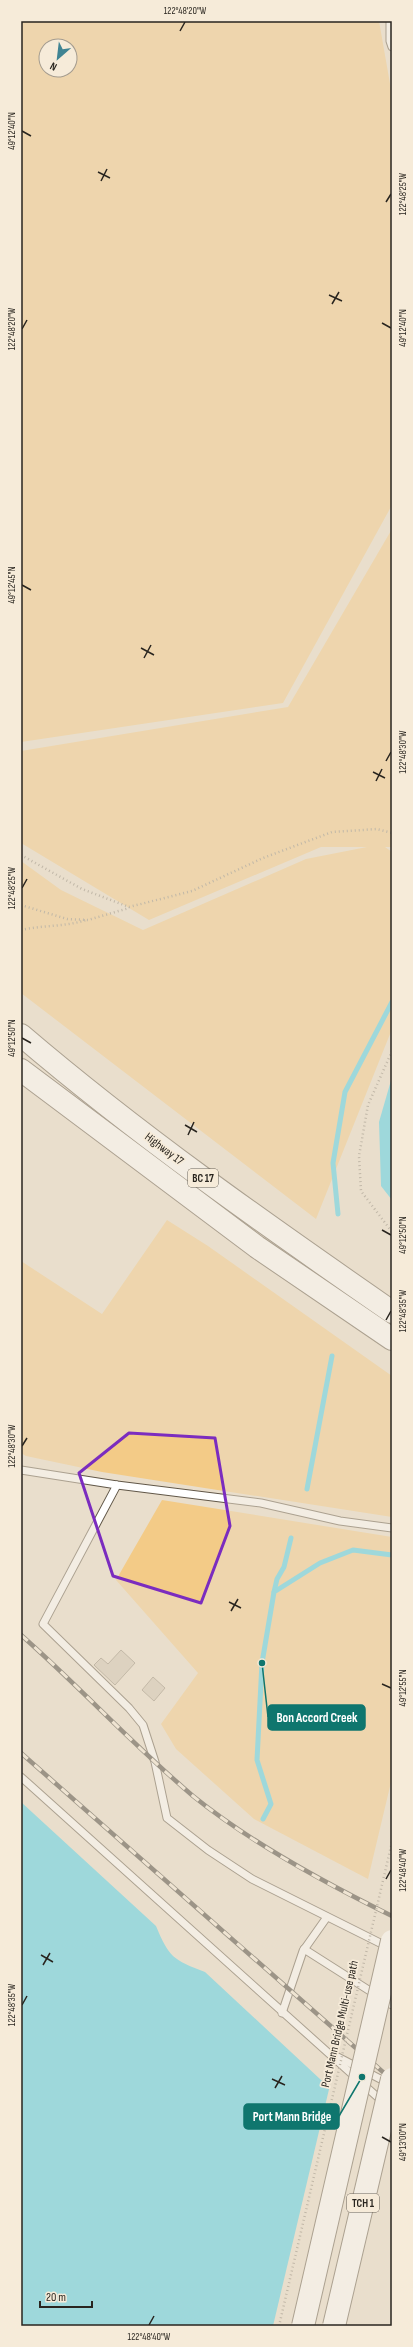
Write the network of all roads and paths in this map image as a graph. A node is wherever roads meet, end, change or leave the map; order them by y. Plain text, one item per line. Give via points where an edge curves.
1 (390, 21) edge
2 (392, 48) edge
3 (392, 833) edge
4 (21, 856) edge
5 (21, 906) edge
6 (129, 907) junction
7 (88, 920) junction
8 (21, 930) edge
9 (21, 1035) edge
10 (392, 1051) edge
11 (21, 1070) edge
12 (392, 1232) edge
13 (392, 1312) edge
14 (392, 1339) edge
15 (21, 1470) edge
16 (117, 1485) junction
17 (392, 1528) edge
18 (21, 1777) edge
19 (392, 1842) edge
20 (327, 1917) junction
21 (392, 1941) edge
22 (304, 1949) junction
23 (392, 1949) edge
24 (392, 2005) edge
25 (282, 2013) junction
26 (321, 2048) junction
27 (392, 2079) edge
28 (392, 2085) edge
29 (392, 2110) edge
30 (279, 2326) edge
31 (303, 2326) edge
32 (334, 2326) edge

1 - 2 lane
3 - 6 path via 377,829 332,832 263,858 192,891
4 - 6 path via 82,889
5 - 7 path via 68,919
6 - 7 path
7 - 8 path via 70,926 39,926
9 - 13 highway, Highway 17 / BC 17 via 70,1077 164,1150
10 - 12 path via 368,1105 359,1156 361,1191
11 - 14 highway, Highway 17 / BC 17 via 257,1247
15 - 16 lane
16 - 17 lane via 261,1503 340,1521
16 - 20 lane via 43,1624 129,1708 143,1726 155,1762 167,1818 208,1850 252,1879
18 - 25 lane
19 - 30 path, Port Mann Bridge Multi-use path, bridge
20 - 22 lane
20 - 23 lane
21 - 31 highway, bridge
22 - 24 lane
22 - 25 lane
25 - 26 lane
26 - 28 lane
26 - 29 lane
27 - 32 highway, TCH 1, bridge

